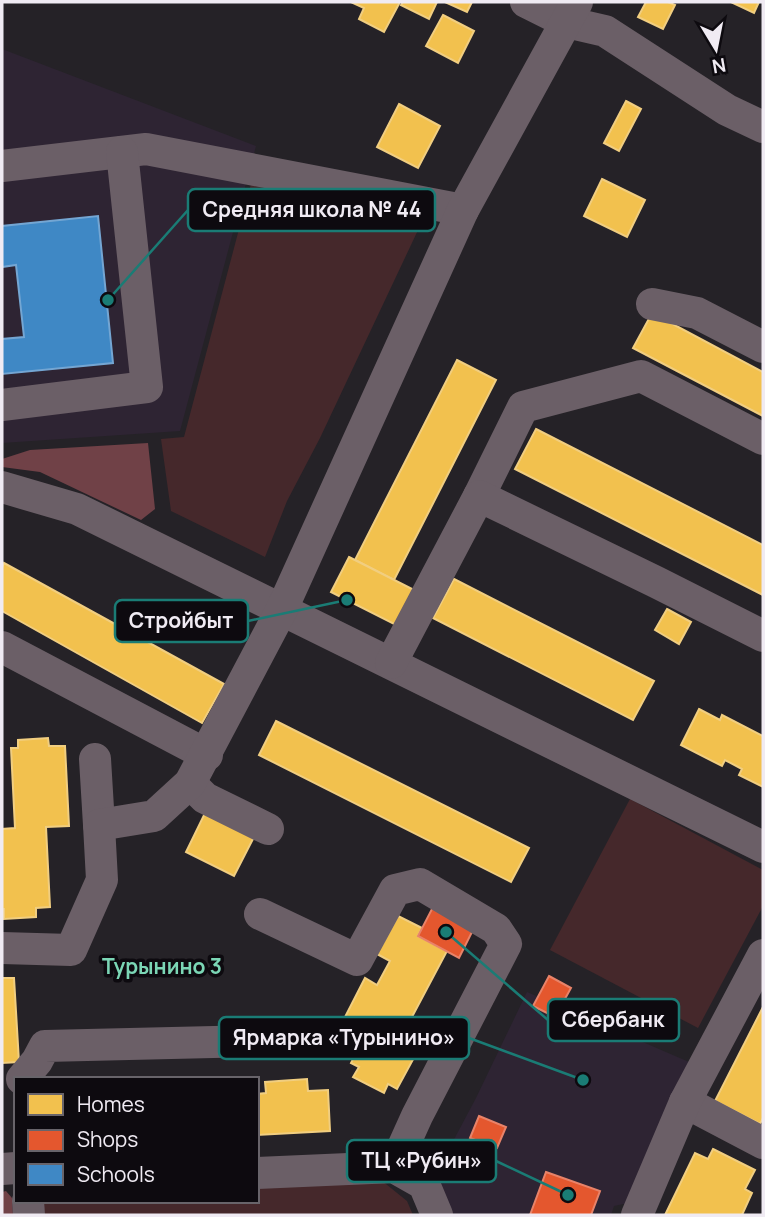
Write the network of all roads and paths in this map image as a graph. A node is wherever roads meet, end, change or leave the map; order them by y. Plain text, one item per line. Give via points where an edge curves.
1 (526, 2) edge
2 (571, 12) edge
3 (763, 127) edge
4 (122, 152) junction
5 (2, 166) edge
6 (463, 210) junction
7 (652, 304) dead end
8 (763, 347) edge
9 (2, 405) edge
10 (763, 439) edge
11 (2, 487) edge
12 (479, 496) junction
13 (282, 609) junction
14 (763, 636) edge
15 (2, 647) edge
16 (391, 663) junction
17 (207, 755) junction
18 (95, 759) dead end
19 (190, 783) junction
20 (99, 825) junction
21 (268, 829) dead end
22 (763, 847) edge
23 (260, 914) dead end
24 (2, 948) edge
25 (763, 955) edge
26 (293, 1040) dead end
27 (24, 1077) edge
28 (685, 1102) junction
29 (763, 1143) edge
30 (394, 1167) junction
31 (259, 1174) edge
32 (437, 1215) edge
33 (637, 1215) edge

1 - 2 street
2 - 3 street via 727,110
2 - 6 street
4 - 5 street
4 - 6 street via 146,149
4 - 9 street via 147,387
6 - 13 street
7 - 8 street via 697,313
10 - 12 street via 641,376 523,407
11 - 13 street via 77,509
12 - 14 street
12 - 16 street
13 - 16 street
13 - 17 street
15 - 17 street
16 - 22 street
17 - 19 street
18 - 20 street
19 - 20 street via 154,816
19 - 21 street via 205,798
20 - 24 street via 102,880 71,950
23 - 30 street via 357,960 395,890 420,884 496,929 506,944
25 - 28 street
26 - 27 street via 45,1046
28 - 29 street
28 - 33 street
30 - 31 street
30 - 32 street via 425,1184

